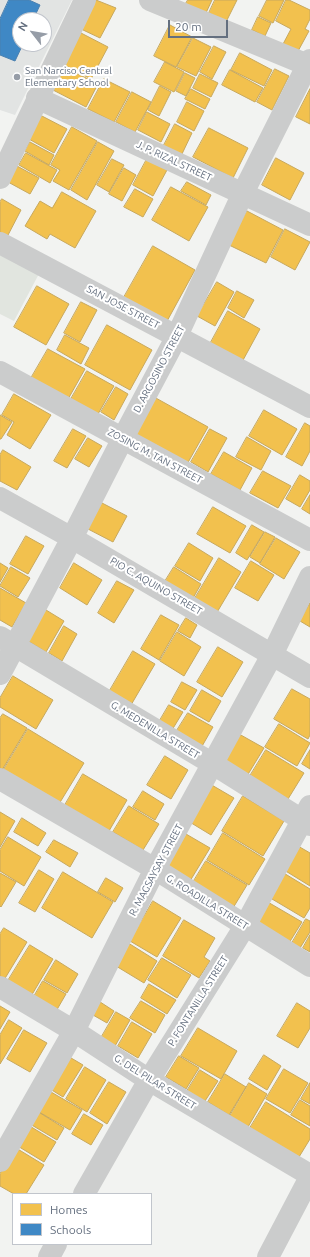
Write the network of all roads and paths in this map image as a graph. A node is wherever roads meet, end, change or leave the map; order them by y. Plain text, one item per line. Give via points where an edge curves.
1 (85, 0) edge
2 (150, 0) edge
3 (309, 64) edge
4 (37, 98) junction
5 (0, 178) edge
6 (243, 193) junction
7 (310, 225) edge
8 (0, 243) edge
9 (177, 336) junction
10 (0, 372) edge
11 (310, 407) edge
12 (122, 438) junction
13 (0, 498) edge
14 (72, 538) junction
15 (310, 540) edge
16 (310, 577) edge
17 (7, 642) edge
18 (272, 655) junction
19 (0, 674) edge
20 (310, 677) edge
21 (212, 764) junction
22 (0, 779) edge
23 (307, 817) edge
24 (155, 869) junction
25 (245, 926) junction
26 (310, 966) edge
27 (0, 987) edge
28 (74, 1031) junction
29 (149, 1080) junction
30 (0, 1161) edge
31 (310, 1176) edge
32 (85, 1193) edge
33 (55, 1245) edge
34 (49, 1257) edge
35 (268, 1257) edge

1 - 4 street
2 - 3 street
3 - 6 street, D. ARGOSINO STREET
4 - 5 street
4 - 6 street, J. P. RIZAL STREET
6 - 7 street, J. P. RIZAL STREET
6 - 9 street, D. ARGOSINO STREET
8 - 9 street, SAN JOSE STREET
9 - 11 street, SAN JOSE STREET
9 - 12 street, D. ARGOSINO STREET
10 - 12 street, ZOSING M. TAN STREET
12 - 14 street, D. ARGOSINO STREET
12 - 15 street, ZOSING M. TAN STREET
13 - 14 street, PIO C. AQUINO STREET
14 - 17 street, D. ARGOSINO STREET
14 - 18 street, PIO C. AQUINO STREET
16 - 18 street, R. MAGSAYSAY STREET
17 - 19 street, D. ARGOSINO STREET
17 - 21 street, G. MEDENILLA STREET
18 - 20 street, PIO C. AQUINO STREET
18 - 21 street, R. MAGSAYSAY STREET
21 - 23 street, G. MEDENILLA STREET
21 - 24 street, R. MAGSAYSAY STREET
22 - 24 street, G. ROADILLA STREET
23 - 25 street, P. FONTANILLA STREET
24 - 25 street, G. ROADILLA STREET
24 - 28 street, R. MAGSAYSAY STREET
25 - 26 street, G. ROADILLA STREET
25 - 29 street, P. FONTANILLA STREET
27 - 28 street, G. DEL PILAR STREET
28 - 29 street, G. DEL PILAR STREET
28 - 30 street, R. MAGSAYSAY STREET
29 - 31 street, G. DEL PILAR STREET
29 - 32 street, P. FONTANILLA STREET
31 - 35 street
33 - 34 street

